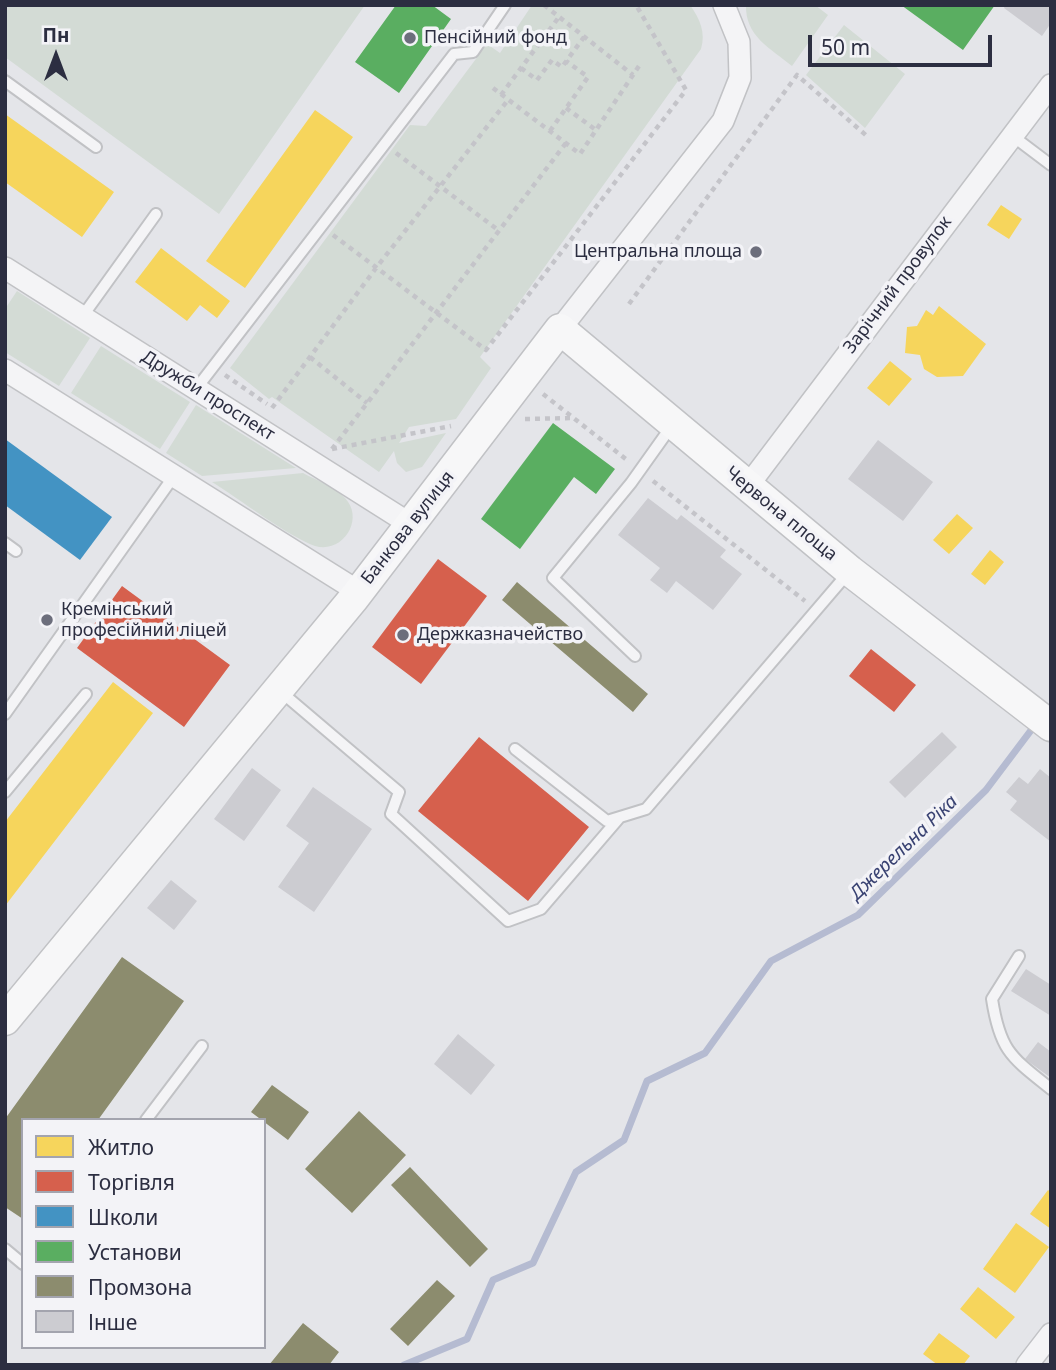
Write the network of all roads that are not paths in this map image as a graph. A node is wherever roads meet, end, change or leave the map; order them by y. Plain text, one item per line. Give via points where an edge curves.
1 (505, 5) edge
2 (724, 5) edge
3 (5, 81) edge
4 (1051, 85) edge
5 (1010, 134) junction
6 (96, 147) dead end
7 (1051, 166) edge
8 (156, 215) dead end
9 (5, 268) edge
10 (82, 317) junction
11 (559, 329) junction
12 (5, 370) edge
13 (196, 389) junction
14 (673, 424) junction
15 (174, 476) junction
16 (747, 487) junction
17 (410, 524) junction
18 (5, 542) edge
19 (16, 551) dead end
20 (850, 571) junction
21 (359, 592) junction
22 (635, 656) dead end
23 (278, 690) junction
24 (86, 694) dead end
25 (5, 714) edge
26 (1051, 726) edge
27 (515, 749) dead end
28 (5, 792) edge
29 (620, 817) junction
30 (1019, 956) dead end
31 (5, 1020) edge
32 (202, 1046) dead end
33 (1051, 1089) edge
34 (148, 1118) edge
35 (5, 1249) edge
36 (21, 1262) edge
37 (1051, 1334) edge
38 (1027, 1365) edge

1 - 13 lane via 473,52 454,54
2 - 11 street, Банкова вулиця via 739,42 740,78 723,121
3 - 6 lane
4 - 5 street, Зарічний провулок
5 - 7 lane
5 - 16 street, Зарічний провулок
8 - 10 lane
9 - 10 street, Дружби проспект
10 - 13 street, Дружби проспект
11 - 14 street, Червона площа
11 - 17 street, Банкова вулиця
12 - 15 street
13 - 17 street, Дружби проспект
14 - 16 street, Червона площа
14 - 22 lane via 553,578
15 - 21 street
15 - 25 lane
16 - 20 street, Червона площа
17 - 21 street, Банкова вулиця
18 - 19 lane
20 - 26 street, Червона площа
20 - 29 lane via 646,809
21 - 23 street, Банкова вулиця
23 - 29 lane via 399,792 391,814 508,921 541,909
23 - 31 street, Банкова вулиця
24 - 28 lane
27 - 29 lane via 607,821
30 - 33 lane via 992,999 997,1032 1013,1058
32 - 34 lane
35 - 36 lane
37 - 38 street

